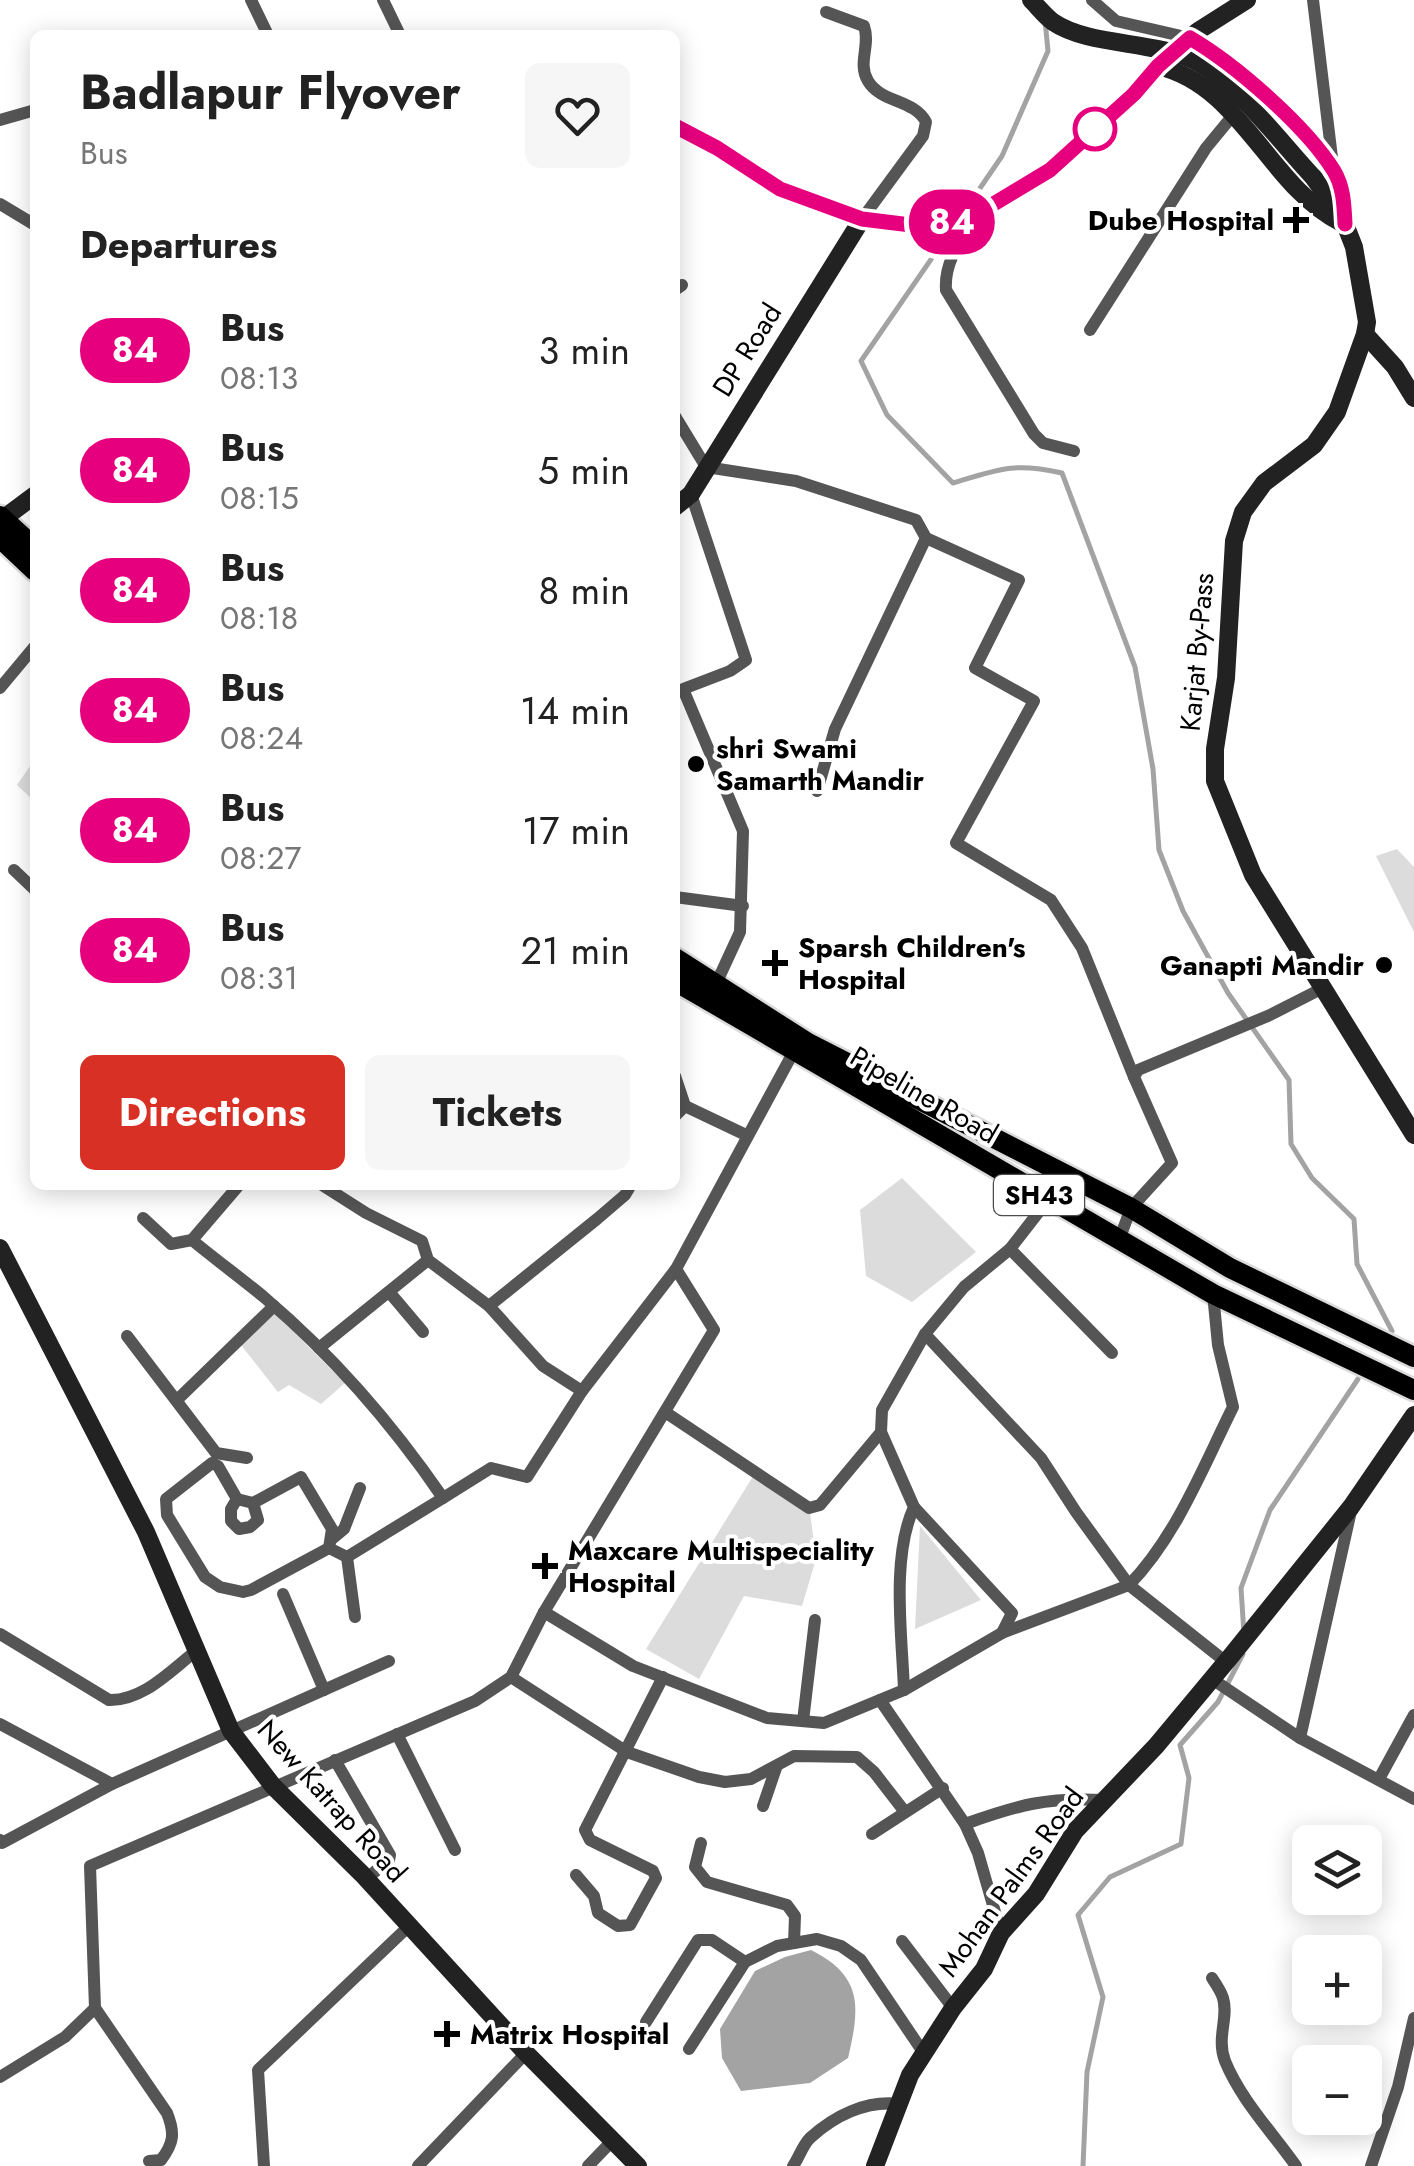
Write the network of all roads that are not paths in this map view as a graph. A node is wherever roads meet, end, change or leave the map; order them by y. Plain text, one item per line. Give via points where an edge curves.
1 (251, 0) edge
2 (383, 0) edge
3 (1031, 0) edge
4 (1092, 0) edge
5 (1247, 0) edge
6 (1313, 0) edge
7 (826, 12) dead end
8 (266, 30) edge
9 (398, 30) edge
10 (1190, 38) junction
11 (1158, 66) junction
12 (30, 111) edge
13 (1234, 114) junction
14 (0, 120) edge
15 (680, 129) edge
16 (1334, 171) junction
17 (1, 207) edge
18 (862, 219) junction
19 (971, 219) junction
20 (30, 222) edge
21 (1345, 224) junction
22 (1090, 330) dead end
23 (1365, 334) junction
24 (1395, 367) junction
25 (1414, 378) edge
26 (1414, 398) edge
27 (680, 424) edge
28 (1074, 451) dead end
29 (706, 467) junction
30 (690, 494) junction
31 (30, 499) edge
32 (680, 503) edge
33 (1, 523) edge
34 (926, 538) junction
35 (30, 544) edge
36 (30, 563) edge
37 (30, 652) edge
38 (0, 688) edge
39 (817, 791) dead end
40 (14, 870) dead end
41 (30, 885) edge
42 (680, 898) edge
43 (743, 906) junction
44 (680, 961) edge
45 (680, 984) edge
46 (716, 984) junction
47 (1321, 989) junction
48 (794, 1051) junction
49 (1134, 1077) junction
50 (680, 1111) edge
51 (746, 1135) junction
52 (1414, 1135) edge
53 (235, 1190) edge
54 (330, 1190) edge
55 (628, 1190) edge
56 (1048, 1200) junction
57 (1131, 1208) junction
58 (143, 1218) dead end
59 (192, 1240) junction
60 (1119, 1240) junction
61 (0, 1248) edge
62 (1010, 1249) junction
63 (428, 1260) junction
64 (676, 1269) junction
65 (390, 1292) junction
66 (1213, 1294) junction
67 (274, 1306) junction
68 (489, 1306) junction
69 (423, 1332) dead end
70 (925, 1334) junction
71 (127, 1336) dead end
72 (319, 1348) junction
73 (1112, 1353) dead end
74 (1414, 1358) edge
75 (1414, 1390) edge
76 (582, 1391) junction
77 (178, 1399) junction
78 (665, 1412) junction
79 (1414, 1415) edge
80 (881, 1432) junction
81 (247, 1458) dead end
82 (360, 1488) dead end
83 (442, 1498) junction
84 (237, 1499) junction
85 (253, 1502) junction
86 (914, 1507) junction
87 (1352, 1507) junction
88 (330, 1544) junction
89 (347, 1557) junction
90 (1129, 1586) junction
91 (283, 1594) dead end
92 (544, 1612) junction
93 (355, 1616) dead end
94 (815, 1620) dead end
95 (1002, 1632) junction
96 (0, 1634) edge
97 (196, 1651) junction
98 (1228, 1659) junction
99 (389, 1661) dead end
100 (512, 1676) junction
101 (663, 1677) junction
102 (1216, 1682) junction
103 (324, 1690) junction
104 (904, 1690) junction
105 (880, 1700) junction
106 (1414, 1715) edge
107 (803, 1721) junction
108 (0, 1724) edge
109 (231, 1731) junction
110 (396, 1734) junction
111 (1300, 1738) junction
112 (627, 1752) junction
113 (335, 1760) junction
114 (776, 1768) junction
115 (1379, 1779) junction
116 (112, 1784) junction
117 (274, 1786) junction
118 (943, 1788) junction
119 (1414, 1799) edge
120 (1104, 1800) junction
121 (763, 1806) dead end
122 (905, 1812) junction
123 (965, 1824) junction
124 (872, 1834) dead end
125 (1, 1842) edge
126 (700, 1843) dead end
127 (455, 1850) dead end
128 (576, 1875) dead end
129 (366, 1879) junction
130 (409, 1926) junction
131 (1002, 1933) junction
132 (902, 1941) dead end
133 (794, 1943) junction
134 (745, 1962) junction
135 (1212, 1978) dead end
136 (95, 2008) junction
137 (953, 2008) junction
138 (1414, 2018) edge
139 (646, 2022) dead end
140 (690, 2050) dead end
141 (526, 2053) junction
142 (925, 2055) junction
143 (0, 2077) edge
144 (899, 2104) junction
145 (614, 2139) junction
146 (147, 2164) edge
147 (264, 2166) edge
148 (418, 2166) edge
149 (588, 2166) edge
150 (638, 2166) edge
151 (793, 2166) edge
152 (875, 2166) edge
153 (1296, 2166) edge
154 (1371, 2166) edge

1 - 8 street
2 - 9 street
3 - 21 main road, Karjat By-Pass, bridge via 1075,33 1138,43 1219,76 1314,178
4 - 10 street via 1116,21
5 - 10 main road
6 - 16 street
7 - 18 street via 864,26 867,80 918,110 926,122 923,136
10 - 11 main road
10 - 16 main road via 1248,79
11 - 13 main road via 1184,72
11 - 19 main road via 1050,170
12 - 14 street
13 - 21 main road via 1304,196
13 - 22 street
15 - 18 main road via 780,189
16 - 21 main road
17 - 20 street
18 - 19 main road via 919,226
18 - 29 main road, DP Road
19 - 28 street via 950,258 946,290 1034,434
21 - 23 main road, Karjat By-Pass
23 - 24 main road
23 - 47 main road, Karjat By-Pass via 1338,412 1314,445 1264,483 1243,512 1234,541 1215,749 1214,781 1252,876
24 - 25 main road
24 - 26 main road
27 - 29 street
29 - 30 main road, DP Road
29 - 34 street via 813,486 916,520
30 - 32 main road, DP Road
30 - 43 street via 745,651 739,666 684,689 743,831
31 - 33 main road
33 - 35 main road
33 - 36 main road
34 - 39 street via 835,728
34 - 49 street via 1019,580 975,668 1034,701 956,842 1051,900 1082,948
37 - 38 street
40 - 41 street
42 - 43 street
43 - 46 street via 734,950
44 - 46 main road, Pipeline Road / SH43
45 - 48 main road, Pipeline Road / SH43
46 - 57 main road, Pipeline Road / SH43 via 808,1043
47 - 49 street
47 - 52 main road, Karjat By-Pass
48 - 51 street
48 - 56 main road, Pipeline Road / SH43
49 - 57 street via 1172,1163
50 - 51 street
51 - 64 street
53 - 59 street
54 - 63 street via 422,1241
55 - 68 street
56 - 60 main road, Pipeline Road / SH43
56 - 62 street
57 - 60 street
57 - 74 main road, Pipeline Road / SH43 via 1230,1268
58 - 59 street via 171,1244
59 - 67 street
60 - 66 main road, Pipeline Road / SH43
61 - 97 main road, New Katrap Road via 146,1532
62 - 70 street via 964,1287
62 - 73 street
63 - 65 street
63 - 68 street
64 - 76 street
64 - 78 street via 714,1330
65 - 69 street
65 - 72 street
66 - 75 main road, Pipeline Road / SH43
66 - 90 street via 1233,1407 1182,1509
67 - 72 street
67 - 77 street
68 - 76 street via 544,1366
70 - 80 street via 882,1410
70 - 90 street via 1042,1458
71 - 77 street
72 - 83 street
76 - 83 street via 527,1476 491,1468
77 - 81 street via 216,1453
78 - 80 street via 809,1508 820,1505
78 - 92 street
79 - 87 main road
80 - 86 street
82 - 88 street via 344,1529
83 - 89 street
84 - 85 street
84 - 85 street via 231,1520 239,1529 258,1520
84 - 88 street via 212,1463 166,1500 167,1515 205,1577 220,1587 252,1590
85 - 88 street via 301,1477 332,1529
86 - 95 street via 1012,1613
86 - 104 street via 905,1526 900,1599
87 - 98 main road
87 - 111 street
88 - 89 street
89 - 93 street
90 - 95 street
90 - 98 street
91 - 103 street
92 - 100 street
92 - 101 street
94 - 107 street
95 - 104 street
96 - 97 street via 108,1700 142,1692
97 - 109 main road, New Katrap Road
98 - 102 main road, Mohan Palms Road
99 - 103 street
100 - 110 street
100 - 112 street
101 - 107 street via 767,1718
101 - 112 street
102 - 111 street
102 - 120 main road, Mohan Palms Road
103 - 109 street
104 - 105 street
105 - 107 street via 824,1724
105 - 118 street
106 - 115 street
108 - 116 street
109 - 116 street
109 - 117 main road, New Katrap Road
110 - 113 street
110 - 127 street
111 - 115 street
112 - 114 street via 725,1782
112 - 128 street via 586,1836 656,1878 624,1926 598,1913 594,1896
113 - 117 street
113 - 129 street via 390,1856
114 - 121 street
114 - 122 street via 794,1756 857,1756
115 - 119 street
116 - 125 street
117 - 129 main road, New Katrap Road
117 - 136 street via 90,1866
118 - 122 street
118 - 123 street
120 - 123 street via 1045,1800
120 - 131 main road, Mohan Palms Road
122 - 124 street
123 - 131 street
126 - 133 street via 700,1876 787,1905 796,1916
129 - 130 main road, New Katrap Road
130 - 141 main road, New Katrap Road
130 - 147 street via 258,2070
131 - 137 main road, Mohan Palms Road
132 - 137 street
133 - 134 street
133 - 142 street via 817,1939 862,1960
134 - 139 street via 712,1940 698,1940
134 - 140 street
135 - 153 street via 1223,1996 1224,2058
136 - 143 street via 64,2037
136 - 146 street via 173,2128 173,2145 161,2160
137 - 142 main road, Mohan Palms Road
138 - 154 street
141 - 145 main road, New Katrap Road
141 - 148 street
142 - 144 main road, Mohan Palms Road
144 - 151 street via 856,2108 808,2139
144 - 152 main road, Mohan Palms Road
145 - 149 street
145 - 150 main road, New Katrap Road

